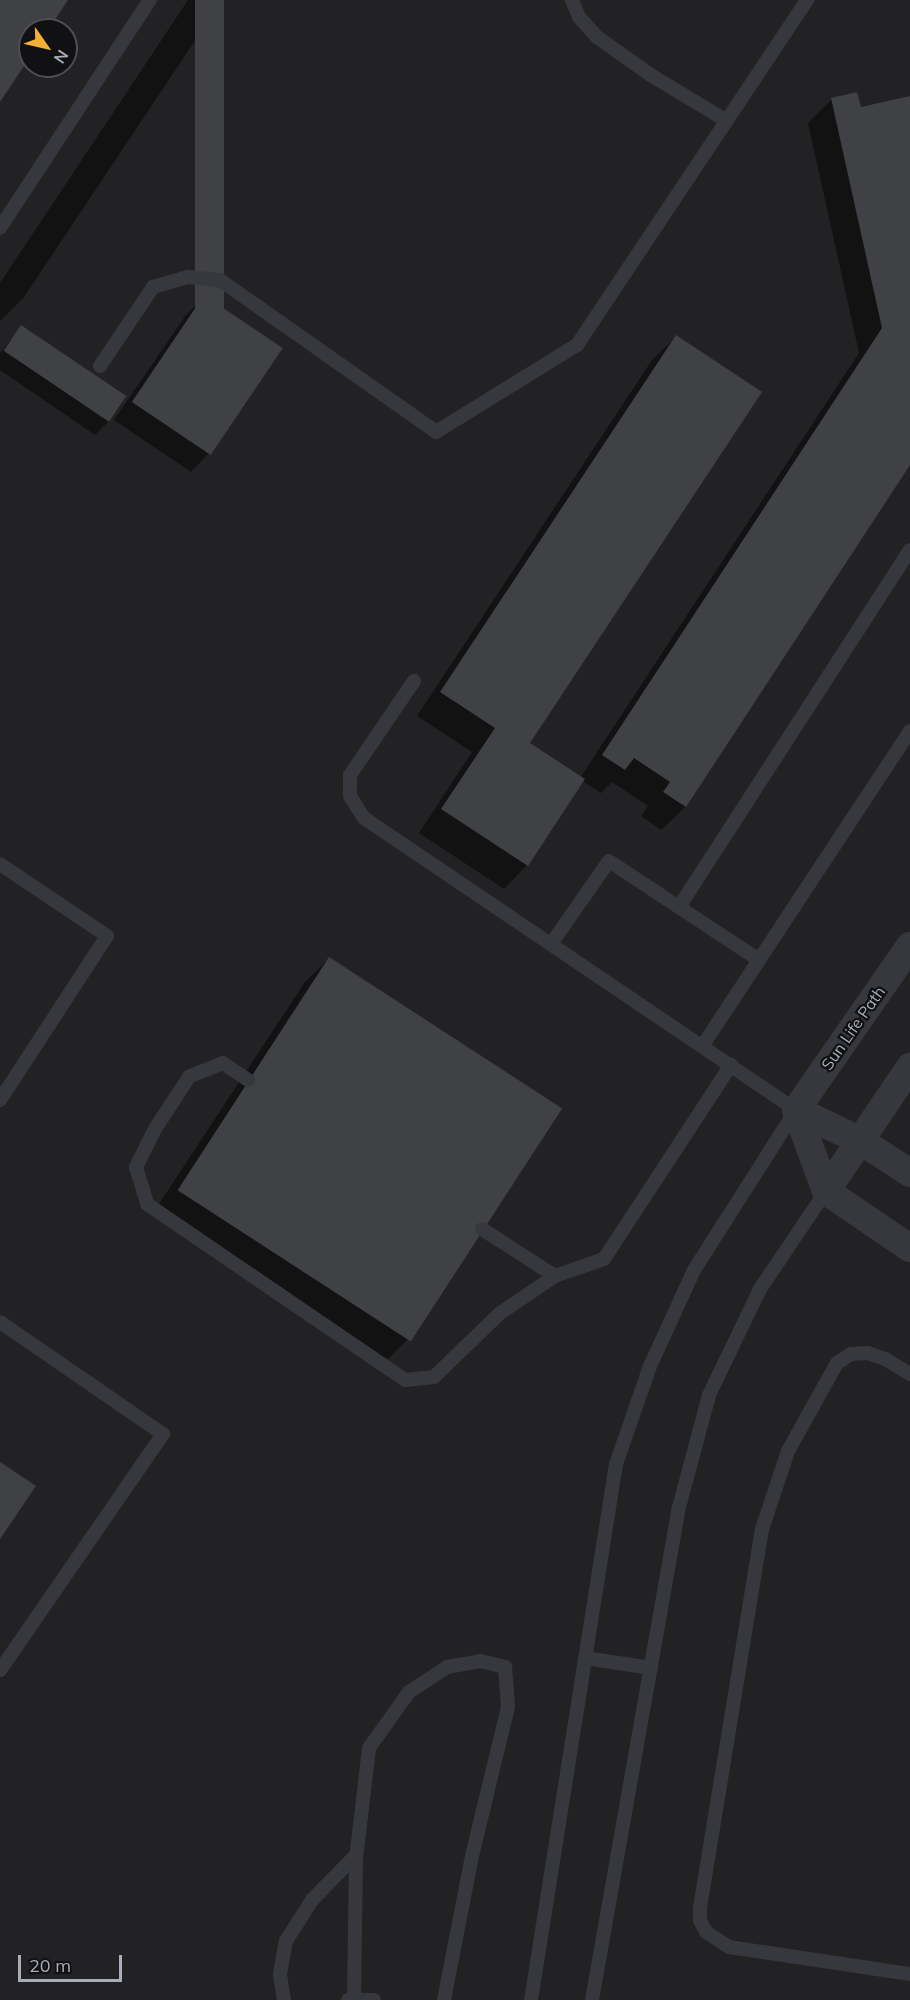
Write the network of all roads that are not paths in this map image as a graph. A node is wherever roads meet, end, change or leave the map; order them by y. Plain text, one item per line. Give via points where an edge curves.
1 (150, 0) edge
2 (572, 0) edge
3 (807, 0) edge
4 (727, 121) junction
5 (0, 228) edge
6 (100, 366) dead end
7 (910, 550) edge
8 (414, 681) dead end
9 (910, 731) edge
10 (0, 864) edge
11 (679, 907) junction
12 (551, 944) junction
13 (910, 946) edge
14 (759, 960) junction
15 (703, 1046) junction
16 (731, 1065) junction
17 (910, 1066) edge
18 (248, 1080) dead end
19 (0, 1100) edge
20 (796, 1110) junction
21 (861, 1141) junction
22 (910, 1173) edge
23 (826, 1191) junction
24 (482, 1229) dead end
25 (910, 1248) edge
26 (555, 1276) junction
27 (0, 1322) edge
28 (910, 1374) edge
29 (585, 1658) junction
30 (651, 1668) junction
31 (0, 1670) edge
32 (356, 1855) junction
33 (910, 1974) edge
34 (284, 2000) edge
35 (346, 2000) edge
36 (354, 2000) edge
37 (374, 2000) edge
38 (444, 2000) edge
39 (531, 2000) edge
40 (592, 2000) edge

1 - 5 lane
2 - 4 lane via 579,17 597,37
3 - 4 lane
4 - 6 lane via 577,345 436,432 220,280 189,277 153,287
7 - 11 lane
8 - 12 lane via 350,775 350,796 364,818 384,833
9 - 14 lane
10 - 19 lane via 107,936
11 - 12 lane via 609,861
11 - 14 lane
12 - 15 lane
13 - 20 street, Sun Life Path
14 - 15 lane
15 - 16 lane
16 - 20 lane
16 - 26 lane via 604,1259
17 - 21 street
18 - 26 lane via 223,1063 189,1077 154,1129 136,1167 147,1204 405,1380 434,1377 500,1314
20 - 21 street
20 - 23 street
20 - 29 lane via 694,1270 650,1366 616,1464
21 - 22 street
21 - 23 street
23 - 25 street
23 - 30 lane via 760,1288 709,1395 678,1511
24 - 26 lane
27 - 31 lane via 163,1434
28 - 33 lane via 868,1353 851,1354 837,1363 788,1451 762,1529 700,1908 706,1932 729,1947
29 - 30 lane
29 - 39 lane
30 - 40 lane
32 - 34 lane via 312,1900 286,1941 280,1974
32 - 36 lane
32 - 38 lane via 369,1748 409,1692 447,1666 480,1661 505,1667 508,1707 472,1857
35 - 36 lane
36 - 37 lane

